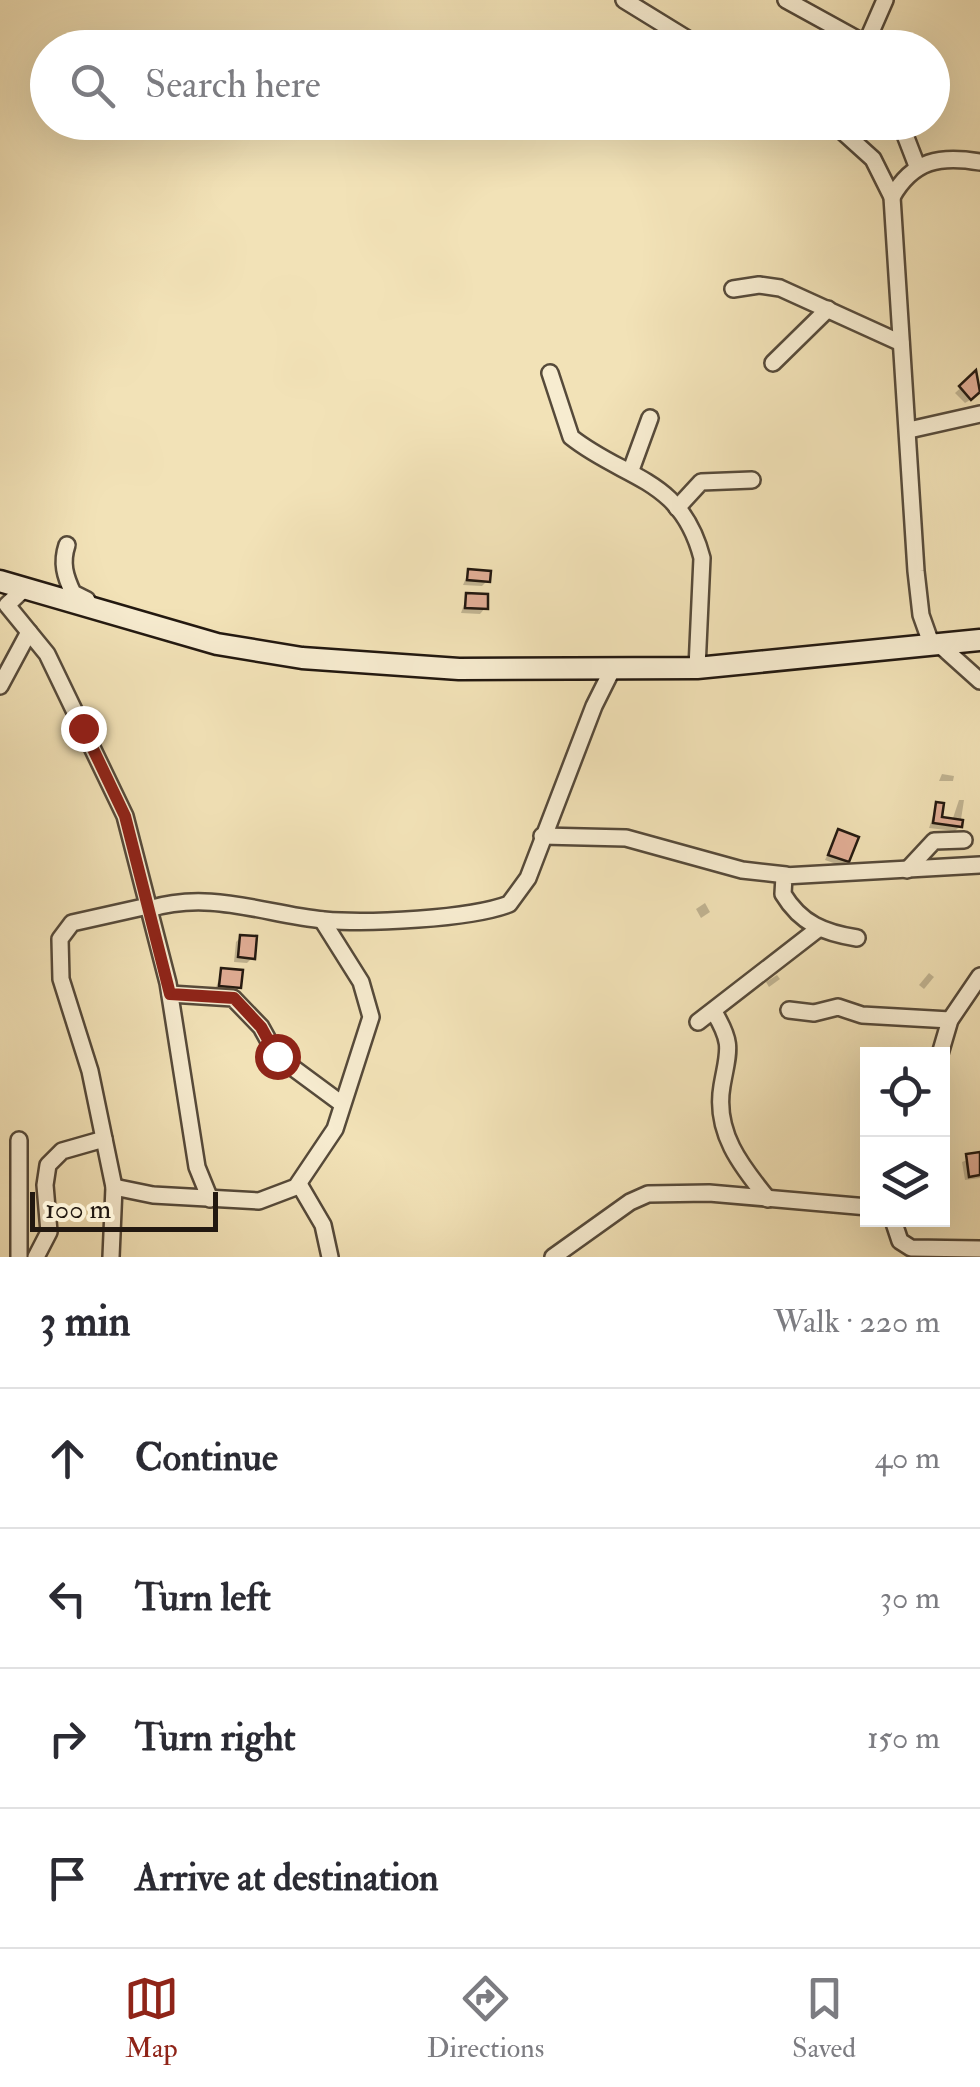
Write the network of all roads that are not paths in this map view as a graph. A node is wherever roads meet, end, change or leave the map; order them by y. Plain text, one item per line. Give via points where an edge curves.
1 (624, 0) edge
2 (786, 0) edge
3 (884, 0) edge
4 (673, 30) edge
5 (838, 30) edge
6 (872, 30) edge
7 (851, 140) edge
8 (907, 140) edge
9 (980, 162) edge
10 (917, 166) junction
11 (892, 197) junction
12 (733, 289) dead end
13 (828, 310) junction
14 (902, 342) junction
15 (774, 362) dead end
16 (550, 373) dead end
17 (980, 414) edge
18 (650, 418) dead end
19 (909, 430) junction
20 (631, 470) junction
21 (752, 480) dead end
22 (677, 508) junction
23 (66, 545) dead end
24 (0, 581) edge
25 (25, 588) junction
26 (107, 610) junction
27 (29, 632) junction
28 (980, 640) edge
29 (936, 646) junction
30 (4, 668) edge
31 (698, 668) junction
32 (612, 670) junction
33 (980, 681) edge
34 (0, 686) edge
35 (542, 836) junction
36 (964, 840) dead end
37 (980, 865) edge
38 (905, 871) junction
39 (786, 875) junction
40 (148, 907) junction
41 (322, 920) junction
42 (818, 928) junction
43 (857, 938) dead end
44 (980, 976) edge
45 (170, 994) junction
46 (789, 1010) dead end
47 (714, 1012) junction
48 (950, 1020) junction
49 (698, 1022) dead end
50 (942, 1047) edge
51 (342, 1104) junction
52 (104, 1139) junction
53 (19, 1140) dead end
54 (299, 1184) junction
55 (114, 1187) junction
56 (210, 1199) junction
57 (768, 1199) junction
58 (860, 1206) edge
59 (16, 1223) junction
60 (895, 1227) edge
61 (0, 1230) edge
62 (980, 1249) edge
63 (19, 1257) edge
64 (36, 1257) edge
65 (111, 1257) edge
66 (330, 1257) edge
67 (553, 1257) edge

1 - 4 street
2 - 5 street
3 - 6 street
7 - 11 street via 872,159
8 - 10 street
9 - 10 street via 933,159
10 - 11 street
11 - 14 street
12 - 13 street via 770,285
13 - 14 street
13 - 15 street
14 - 19 street
16 - 20 street via 571,436
17 - 19 street
18 - 20 street
19 - 29 street via 918,594
20 - 22 street
21 - 22 street via 701,482
22 - 31 street via 702,558
23 - 26 street via 64,570 73,593
24 - 25 street
25 - 26 street
25 - 27 street via 7,604
26 - 32 street via 217,644 302,658
27 - 30 street
27 - 40 street via 47,654 116,790
28 - 29 street
29 - 31 street
29 - 33 street
30 - 34 street
31 - 32 street
32 - 35 street
35 - 39 street via 626,838 742,870
35 - 41 street via 521,894 494,910
36 - 38 street via 934,840
37 - 38 street
38 - 39 street
39 - 42 street via 783,894
40 - 41 street via 210,900
40 - 45 street
40 - 52 street via 72,923 60,939 61,979
41 - 51 street via 370,1000 363,1051
42 - 43 street
42 - 47 street
44 - 48 street
45 - 51 street via 234,998 277,1056
45 - 56 street via 198,1167
46 - 48 street via 838,1007
47 - 49 street
47 - 57 street via 730,1052 721,1092 726,1138
48 - 50 street
51 - 54 street via 335,1128
52 - 55 street
52 - 64 street via 62,1151 48,1164 49,1232
53 - 59 street
54 - 56 street via 259,1201
54 - 66 street via 323,1225
55 - 56 street
55 - 65 street
57 - 58 street
57 - 67 street via 648,1194
59 - 61 street
59 - 63 street
60 - 62 street via 910,1248

